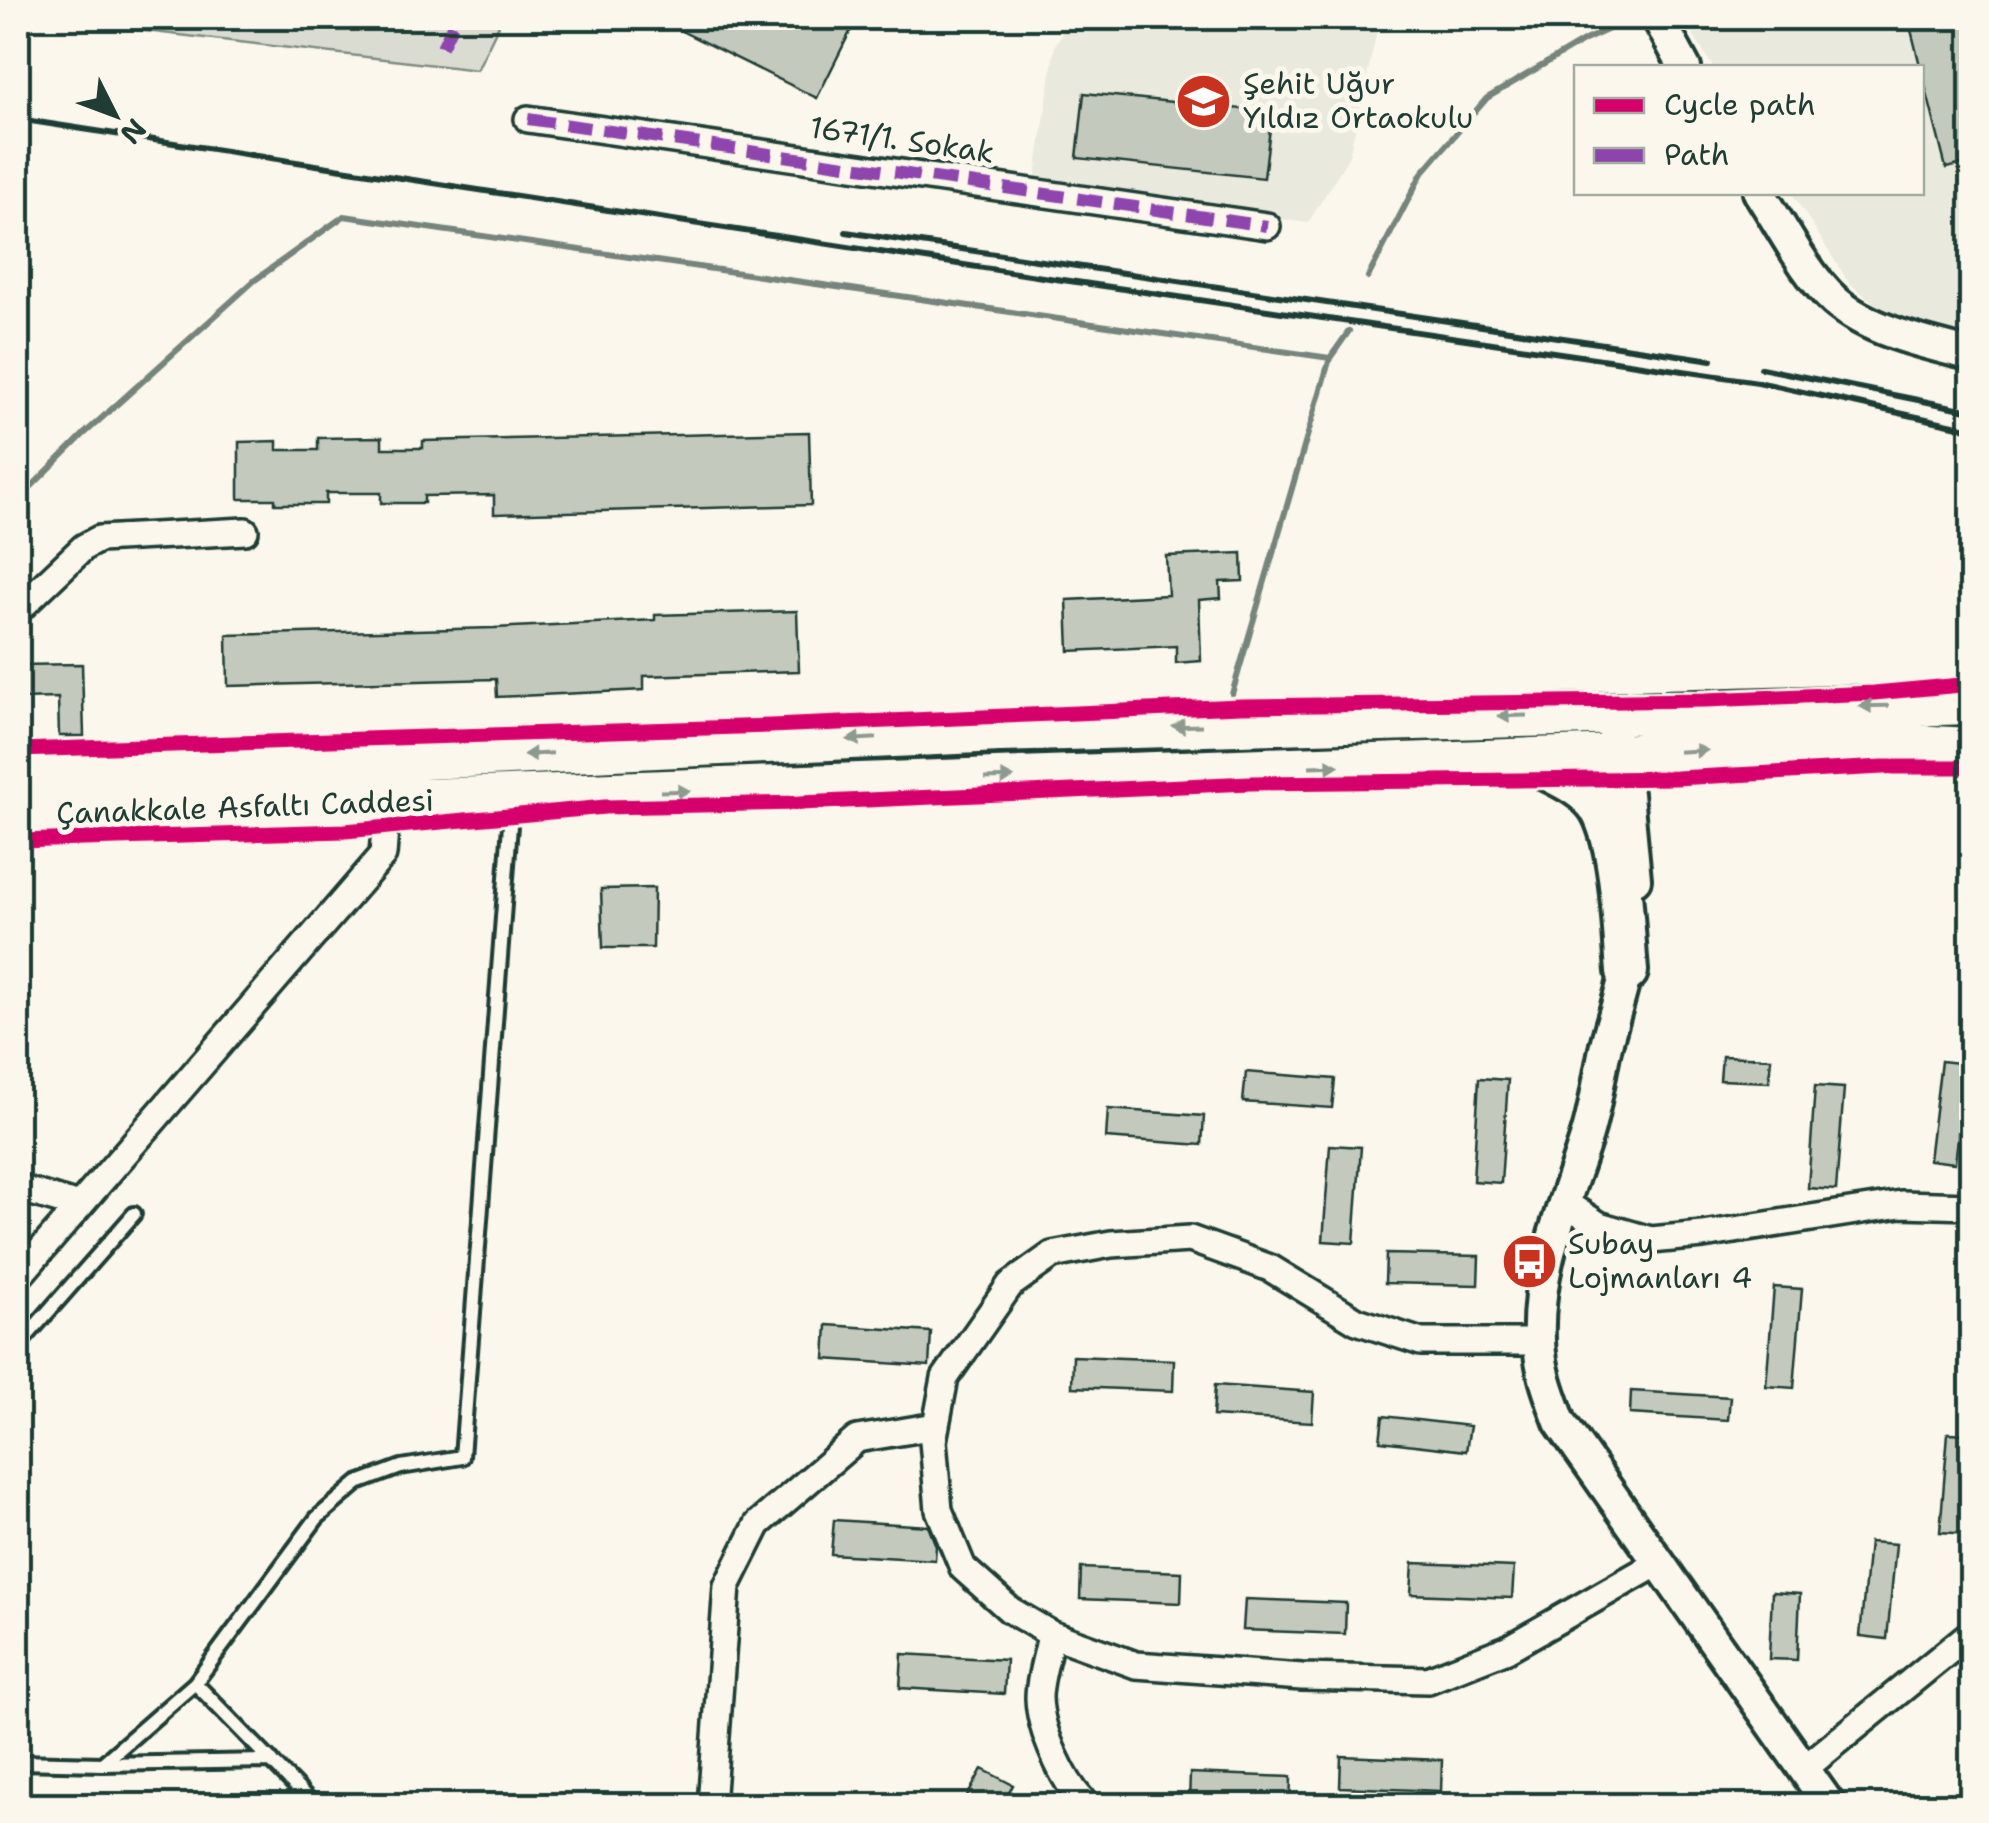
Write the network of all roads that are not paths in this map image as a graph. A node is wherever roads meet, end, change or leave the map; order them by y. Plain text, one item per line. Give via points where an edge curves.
1 (1658, 18) edge
2 (1683, 65) edge
3 (528, 119) dead end
4 (1761, 195) edge
5 (1267, 226) dead end
6 (1972, 355) edge
7 (245, 531) dead end
8 (18, 610) edge
9 (1972, 704) edge
10 (1610, 712) junction
11 (1972, 748) edge
12 (1617, 755) junction
13 (1525, 758) junction
14 (18, 766) edge
15 (68, 776) junction
16 (18, 778) edge
17 (512, 797) junction
18 (387, 803) junction
19 (18, 814) edge
20 (1627, 971) junction
21 (18, 1188) edge
22 (1562, 1201) junction
23 (79, 1206) junction
24 (1972, 1206) edge
25 (134, 1214) dead end
26 (18, 1277) edge
27 (1539, 1342) junction
28 (18, 1346) edge
29 (936, 1426) junction
30 (1658, 1564) junction
31 (1972, 1632) edge
32 (1052, 1634) junction
33 (195, 1682) junction
34 (272, 1761) junction
35 (18, 1762) edge
36 (102, 1764) junction
37 (1805, 1768) junction
38 (316, 1806) edge
39 (711, 1806) edge
40 (1088, 1806) edge
41 (1830, 1806) edge

1 - 2 street
3 - 5 street, 1671/1. Sokak
4 - 6 street via 1835,300 1879,328
7 - 8 street via 99,539
9 -> 10 highway, Çanakkale Asfaltı Caddesi
10 - 12 street
10 -> 15 highway, Çanakkale Asfaltı Caddesi via 999,732
12 -> 11 highway, Çanakkale Asfaltı Caddesi via 1851,742
12 - 13 highway, Çanakkale Asfaltı Caddesi
12 - 20 street via 1636,868
17 -> 13 highway, Çanakkale Asfaltı Caddesi
13 - 20 highway via 1578,786 1600,808 1614,852
14 - 15 highway
15 - 16 highway, Çanakkale Asfaltı Caddesi
17 - 18 highway, Çanakkale Asfaltı Caddesi
17 - 33 lane via 462,1457 401,1467 358,1483 317,1518
18 - 19 highway, Çanakkale Asfaltı Caddesi
18 - 23 street via 383,855
20 - 22 street via 1587,1133
21 - 23 street
22 - 24 street via 1600,1226 1651,1240 1901,1204
22 - 27 street via 1541,1280
23 - 26 street
25 - 28 lane
27 - 29 street via 1421,1342 1357,1321 1270,1268 1190,1239 1111,1244 1052,1255 1010,1285 946,1378
27 - 30 street via 1560,1422
29 - 32 street via 938,1510 963,1568 1010,1610
29 - 39 street via 856,1440 758,1524 727,1586
30 - 32 street via 1508,1649 1428,1680 1136,1666
30 - 37 street
31 - 37 street
32 - 40 street via 1039,1698 1050,1746
33 - 34 lane
33 - 36 lane
34 - 36 lane
34 - 38 lane
35 - 36 lane
37 - 41 street

